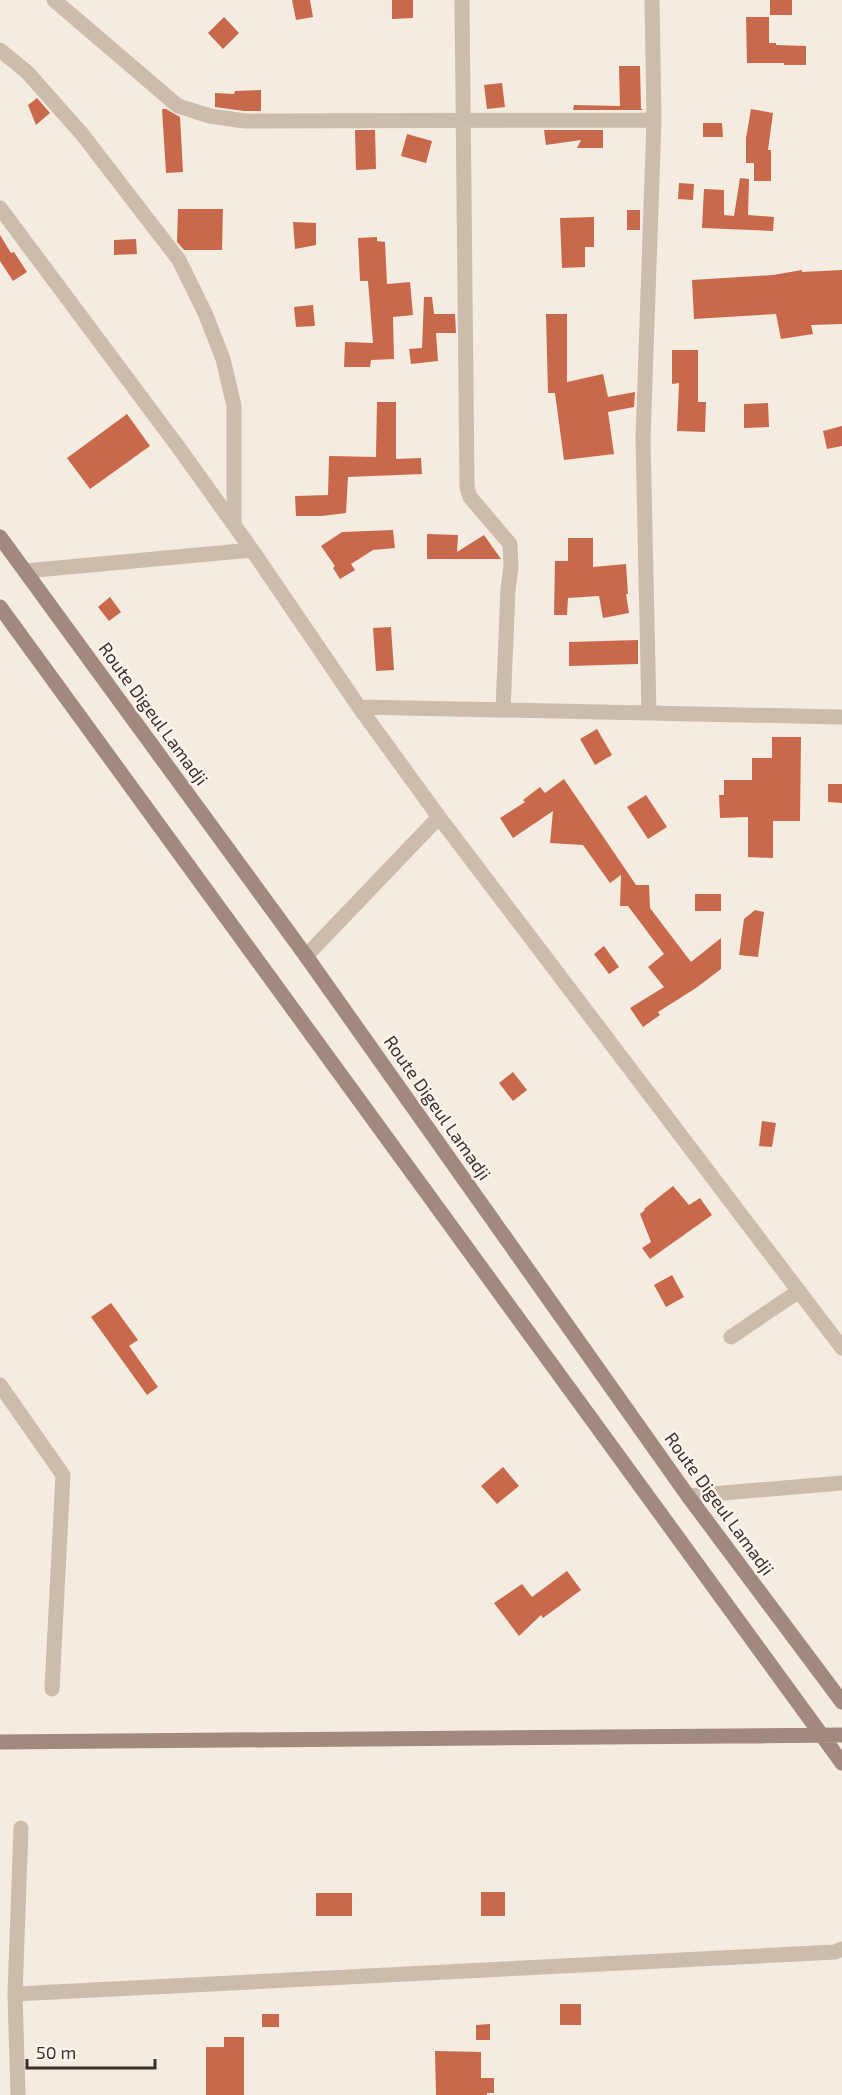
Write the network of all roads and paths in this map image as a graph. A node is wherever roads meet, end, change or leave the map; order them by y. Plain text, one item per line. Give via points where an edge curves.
1 (54, 0) edge
2 (462, 0) edge
3 (652, 0) edge
4 (0, 50) edge
5 (463, 120) junction
6 (654, 120) junction
7 (0, 208) edge
8 (234, 524) junction
9 (0, 537) edge
10 (252, 550) junction
11 (25, 571) junction
12 (0, 607) edge
13 (359, 707) junction
14 (503, 710) junction
15 (649, 713) junction
16 (842, 717) edge
17 (439, 817) junction
18 (306, 956) junction
19 (799, 1291) junction
20 (730, 1337) dead end
21 (842, 1348) edge
22 (0, 1385) edge
23 (842, 1483) edge
24 (688, 1496) junction
25 (52, 1689) dead end
26 (842, 1702) edge
27 (842, 1735) edge
28 (822, 1736) junction
29 (0, 1742) edge
30 (842, 1763) edge
31 (21, 1828) dead end
32 (842, 1949) edge
33 (15, 1994) junction
34 (18, 2095) edge

1 - 5 street via 178,106 210,116 245,121
2 - 5 street
3 - 6 street
4 - 8 street via 27,72 82,134 179,260 223,359 234,406
5 - 6 street
5 - 14 street via 467,487 470,497 510,544
6 - 15 street via 643,439
7 - 8 street
8 - 10 street
9 - 11 main road, Route Digeul Lamadji
10 - 11 street
10 - 13 street
11 - 18 main road, Route Digeul Lamadji
12 - 28 main road
13 - 14 street
13 - 17 street
14 - 15 street
15 - 16 street
17 - 18 street
17 - 19 street
18 - 24 main road, Route Digeul Lamadji
19 - 20 street
19 - 21 street
22 - 25 street via 63,1475
23 - 24 street
24 - 26 main road, Route Digeul Lamadji
27 - 28 main road
28 - 29 main road
28 - 30 main road
31 - 33 street
32 - 33 street
33 - 34 street

